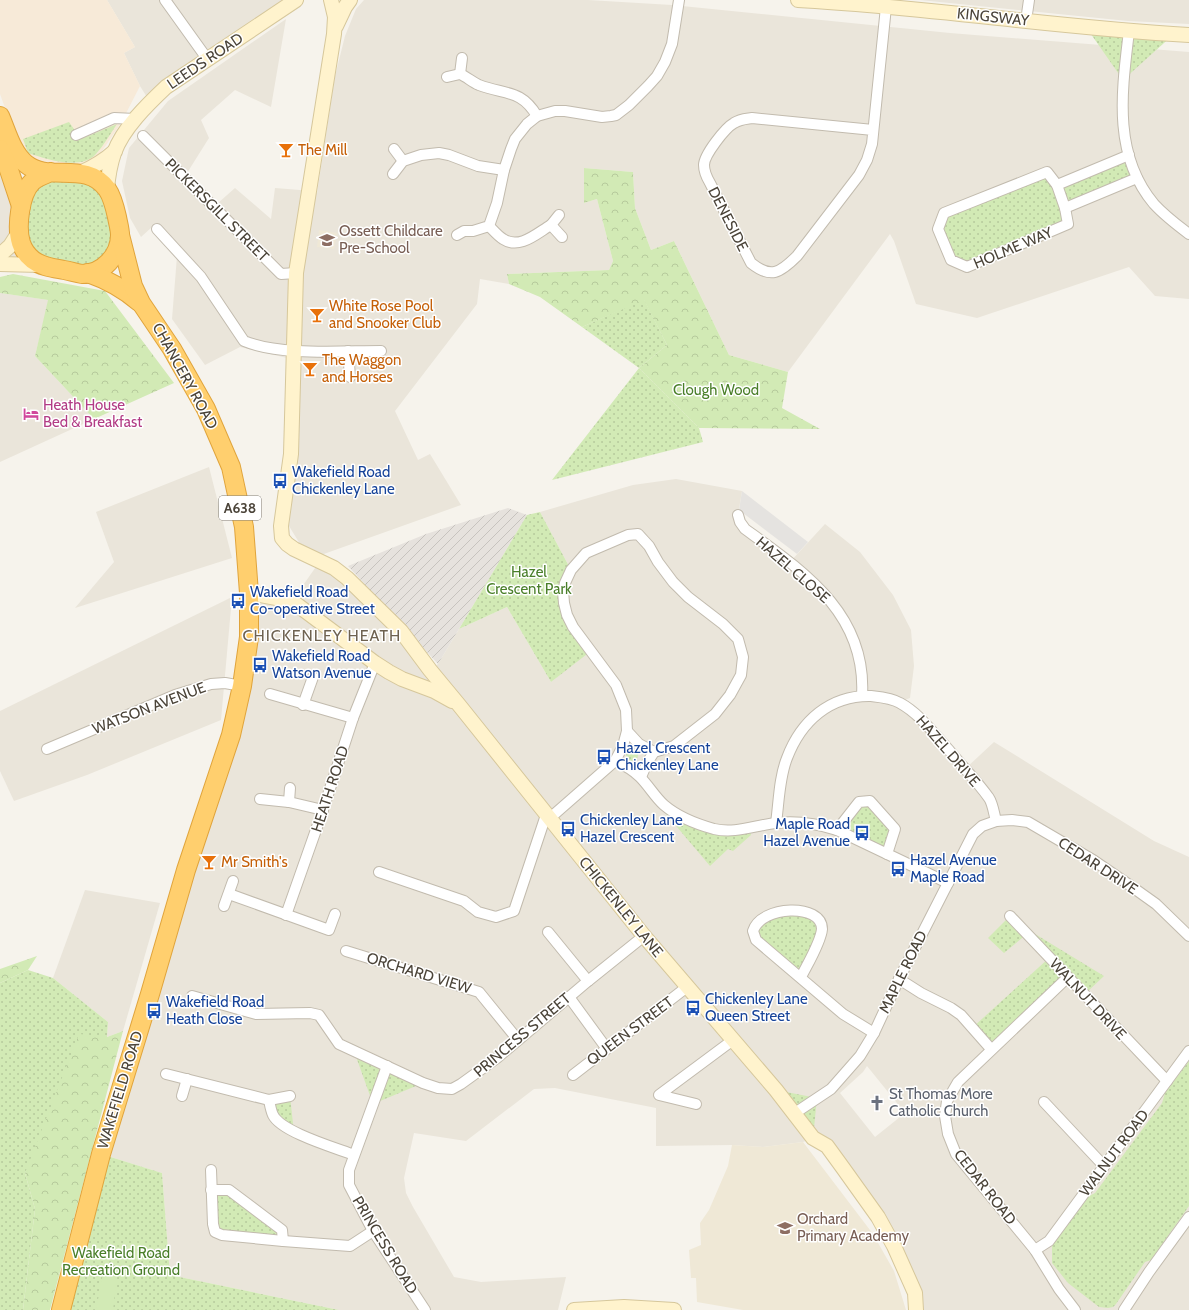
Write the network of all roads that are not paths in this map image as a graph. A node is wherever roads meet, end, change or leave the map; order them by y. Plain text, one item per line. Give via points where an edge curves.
1 (165, 0) edge
2 (292, 0) edge
3 (296, 0) edge
4 (331, 0) edge
5 (350, 0) edge
6 (679, 0) edge
7 (798, 0) edge
8 (807, 0) edge
9 (1029, 0) edge
10 (886, 7) junction
11 (280, 10) junction
12 (1026, 21) junction
13 (1129, 31) junction
14 (334, 34) junction
15 (1189, 35) edge
16 (462, 58) dead end
17 (208, 60) junction
18 (460, 74) junction
19 (447, 77) dead end
20 (0, 116) edge
21 (537, 116) junction
22 (135, 119) junction
23 (873, 130) junction
24 (76, 135) dead end
25 (143, 136) dead end
26 (0, 149) edge
27 (394, 149) dead end
28 (115, 151) junction
29 (1129, 155) junction
30 (403, 161) junction
31 (504, 170) junction
32 (51, 172) junction
33 (80, 173) junction
34 (393, 174) dead end
35 (1137, 178) junction
36 (1057, 185) junction
37 (107, 189) junction
38 (22, 206) junction
39 (1065, 208) junction
40 (559, 215) dead end
41 (551, 225) junction
42 (489, 226) junction
43 (157, 228) dead end
44 (19, 232) junction
45 (1189, 234) edge
46 (120, 235) junction
47 (457, 235) dead end
48 (562, 237) dead end
49 (0, 255) edge
50 (0, 264) edge
51 (40, 265) junction
52 (88, 273) junction
53 (296, 273) junction
54 (141, 303) junction
55 (293, 350) junction
56 (348, 351) junction
57 (381, 351) dead end
58 (350, 377) dead end
59 (738, 515) dead end
60 (249, 593) junction
61 (375, 663) junction
62 (430, 670) junction
63 (313, 677) dead end
64 (415, 683) junction
65 (242, 686) junction
66 (270, 694) dead end
67 (862, 696) junction
68 (303, 705) junction
69 (459, 705) junction
70 (353, 718) junction
71 (627, 731) junction
72 (231, 735) joint
73 (59, 744) junction
74 (47, 749) dead end
75 (654, 752) junction
76 (63, 754) dead end
77 (615, 760) junction
78 (640, 778) junction
79 (290, 788) dead end
80 (260, 799) dead end
81 (289, 802) junction
82 (323, 810) junction
83 (548, 816) junction
84 (996, 821) junction
85 (776, 823) junction
86 (837, 830) junction
87 (887, 854) junction
88 (378, 872) dead end
89 (233, 881) dead end
90 (948, 883) junction
91 (229, 894) junction
92 (224, 906) dead end
93 (335, 914) dead end
94 (286, 916) junction
95 (1010, 916) dead end
96 (548, 932) dead end
97 (644, 936) junction
98 (1189, 936) edge
99 (346, 950) dead end
100 (801, 977) junction
101 (899, 978) junction
102 (1068, 978) junction
103 (588, 981) junction
104 (687, 988) junction
105 (192, 996) dead end
106 (568, 997) junction
107 (874, 1033) junction
108 (518, 1040) junction
109 (733, 1040) junction
110 (607, 1049) junction
111 (991, 1049) junction
112 (1189, 1051) edge
113 (387, 1066) junction
114 (166, 1074) dead end
115 (573, 1075) dead end
116 (187, 1079) junction
117 (1167, 1081) junction
118 (182, 1096) dead end
119 (290, 1096) dead end
120 (269, 1100) junction
121 (1044, 1102) dead end
122 (696, 1104) dead end
123 (795, 1113) junction
124 (354, 1155) junction
125 (1104, 1166) junction
126 (211, 1170) dead end
127 (211, 1190) junction
128 (1189, 1217) edge
129 (373, 1231) junction
130 (283, 1241) junction
131 (1035, 1250) junction
132 (624, 1309) edge
133 (61, 1310) edge
134 (425, 1310) edge
135 (574, 1310) edge
136 (674, 1310) edge
137 (916, 1310) edge
138 (1075, 1310) edge
139 (1124, 1310) edge

1 - 17 street
2 - 11 street, LEEDS ROAD
3 - 11 street, LEEDS ROAD
4 - 14 street via 335,17
5 - 14 street via 338,20
6 - 21 street via 672,44 665,62 658,76 629,105 616,115 602,117 565,111
7 - 8 street, KINGSWAY
8 - 10 street, KINGSWAY
9 - 12 street
10 - 12 street, KINGSWAY
10 - 23 street, DENESIDE
11 - 17 street, LEEDS ROAD
12 - 13 street, KINGSWAY
13 - 15 street, KINGSWAY
13 - 29 street via 1122,101 1125,140
14 - 53 street
16 - 18 street
17 - 22 street, LEEDS ROAD via 166,87
18 - 19 street
18 - 21 street via 479,85 522,98 532,106
20 - 32 highway, A638 via 16,152 25,164 36,170
21 - 31 street via 515,139
22 - 24 street via 114,118
22 - 28 street, LEEDS ROAD
23 - 23 street, DENESIDE via 872,144 859,175 797,256 778,271 770,273 760,270 751,263 710,183 704,165 706,156 727,128 741,119 752,118
25 - 53 street, PICKERSGILL STREET via 281,274
26 - 38 highway, A638
27 - 30 street
28 - 33 street, LEEDS ROAD via 100,164
28 - 37 street, LEEDS ROAD
29 - 35 street
29 - 36 street
30 - 31 street via 439,153 478,166
30 - 34 street
31 - 42 street via 501,190
32 - 33 highway, A638
32 - 38 highway, A638 via 32,182 23,196
33 - 37 highway, A638 via 95,178
35 - 39 street
35 - 45 street via 1155,205
36 - 39 street, HOLME WAY
36 - 39 street, HOLME WAY via 1047,172 944,213 938,228 951,260 967,267 1068,224
37 - 46 highway, A638
38 - 44 highway, A638
40 - 41 street
41 - 42 street via 520,242 504,239
41 - 48 street
42 - 47 street
43 - 55 street via 201,276 244,341 254,345
44 - 49 street
44 - 51 highway, A638 via 24,250
46 - 52 highway, A638 via 120,244 111,261 104,267
46 - 54 highway, CHANCERY ROAD / A638 via 133,286
50 - 51 street
51 - 52 highway, A638
52 - 54 highway, CHANCERY ROAD / A638 via 126,290
53 - 55 street
54 - 60 highway, CHANCERY ROAD / A638 via 172,349 206,409 232,467 244,527
55 - 56 street
55 - 62 street, CHICKENLEY LANE via 290,454 280,526 282,538 294,549 334,568 347,578 401,631
56 - 57 street
56 - 58 street
59 - 67 street, HAZEL CLOSE via 745,529 820,589 842,615 860,662
60 - 61 street via 292,601
60 - 65 highway, CHANCERY ROAD / A638 via 248,637
61 - 64 street via 402,679
61 - 70 street, HEATH ROAD
62 - 64 street
62 - 69 street, CHICKENLEY LANE
63 - 68 street
64 - 69 street
65 - 72 highway, CHANCERY ROAD / A638
65 - 73 street, WATSON AVENUE via 211,684 175,695
66 - 68 street
67 - 84 street, HAZEL DRIVE via 899,702 919,716 990,799
67 - 85 street, HAZEL DRIVE via 842,699 825,708 802,728 781,775
68 - 70 street
69 - 83 street, CHICKENLEY LANE
70 - 82 street, HEATH ROAD
71 - 75 street via 639,744
71 - 75 street via 626,710 616,685 573,627 567,615 563,592 571,570 586,553 628,534 638,534 673,582 738,639 743,656 740,675 730,695 715,714 674,746
71 - 77 street via 623,746
72 - 133 highway, WAKEFIELD ROAD / A638 via 186,870 101,1154
73 - 74 street, WATSON AVENUE
73 - 76 street
75 - 78 street
77 - 78 street
77 - 83 street
78 - 85 street via 664,805 702,825 740,831
79 - 81 street
80 - 81 street
81 - 82 street
82 - 94 street, HEATH ROAD
83 - 88 street via 514,911 496,917 478,912 464,901
83 - 97 street, CHICKENLEY LANE
84 - 90 street, MAPLE ROAD via 982,826 973,834
84 - 98 street, CEDAR DRIVE via 1028,822 1093,860 1156,904
85 - 86 street via 805,823
86 - 87 street
86 - 87 street via 859,802 870,801 896,829
87 - 90 street
89 - 91 street
90 - 101 street, MAPLE ROAD
91 - 92 street
91 - 94 street
93 - 94 street via 329,930
95 - 102 street, WALNUT DRIVE
96 - 103 street
97 - 103 street, PRINCESS STREET
97 - 104 street, CHICKENLEY LANE
99 - 108 street, ORCHARD VIEW via 479,992
100 - 100 street via 756,940 753,931 760,920 777,912 795,910 810,914 820,922 820,937
100 - 107 street via 843,1014
101 - 107 street, MAPLE ROAD
101 - 111 street via 961,1015
102 - 111 street, CEDAR ROAD
102 - 117 street, WALNUT DRIVE
103 - 106 street, PRINCESS STREET
104 - 109 street, CHICKENLEY LANE
104 - 110 street, QUEEN STREET
105 - 113 street via 256,1014 319,1015 339,1044
106 - 108 street, PRINCESS STREET
106 - 110 street
107 - 123 street, MAPLE ROAD via 860,1056 831,1089
108 - 113 street, PRINCESS STREET via 452,1089 423,1083
109 - 122 street via 659,1095
109 - 123 street, CHICKENLEY LANE
110 - 115 street, QUEEN STREET
111 - 131 street, CEDAR ROAD via 958,1082 947,1101 944,1116 956,1154
112 - 117 street, WALNUT ROAD
113 - 124 street, PRINCESS ROAD
114 - 116 street
116 - 118 street
116 - 120 street
117 - 125 street, WALNUT ROAD
119 - 120 street
120 - 124 street via 273,1116 294,1133
121 - 125 street
123 - 137 street, CHICKENLEY LANE via 813,1138 827,1146 878,1217 915,1293
124 - 129 street, PRINCESS ROAD via 348,1170 349,1185
125 - 131 street, WALNUT ROAD via 1049,1241
126 - 127 street
127 - 130 street via 229,1190 282,1230
127 - 130 street via 215,1232 222,1235
128 - 139 street
129 - 130 street via 350,1246
129 - 134 street, PRINCESS ROAD
131 - 138 street, CEDAR ROAD
132 - 135 street
132 - 136 street

